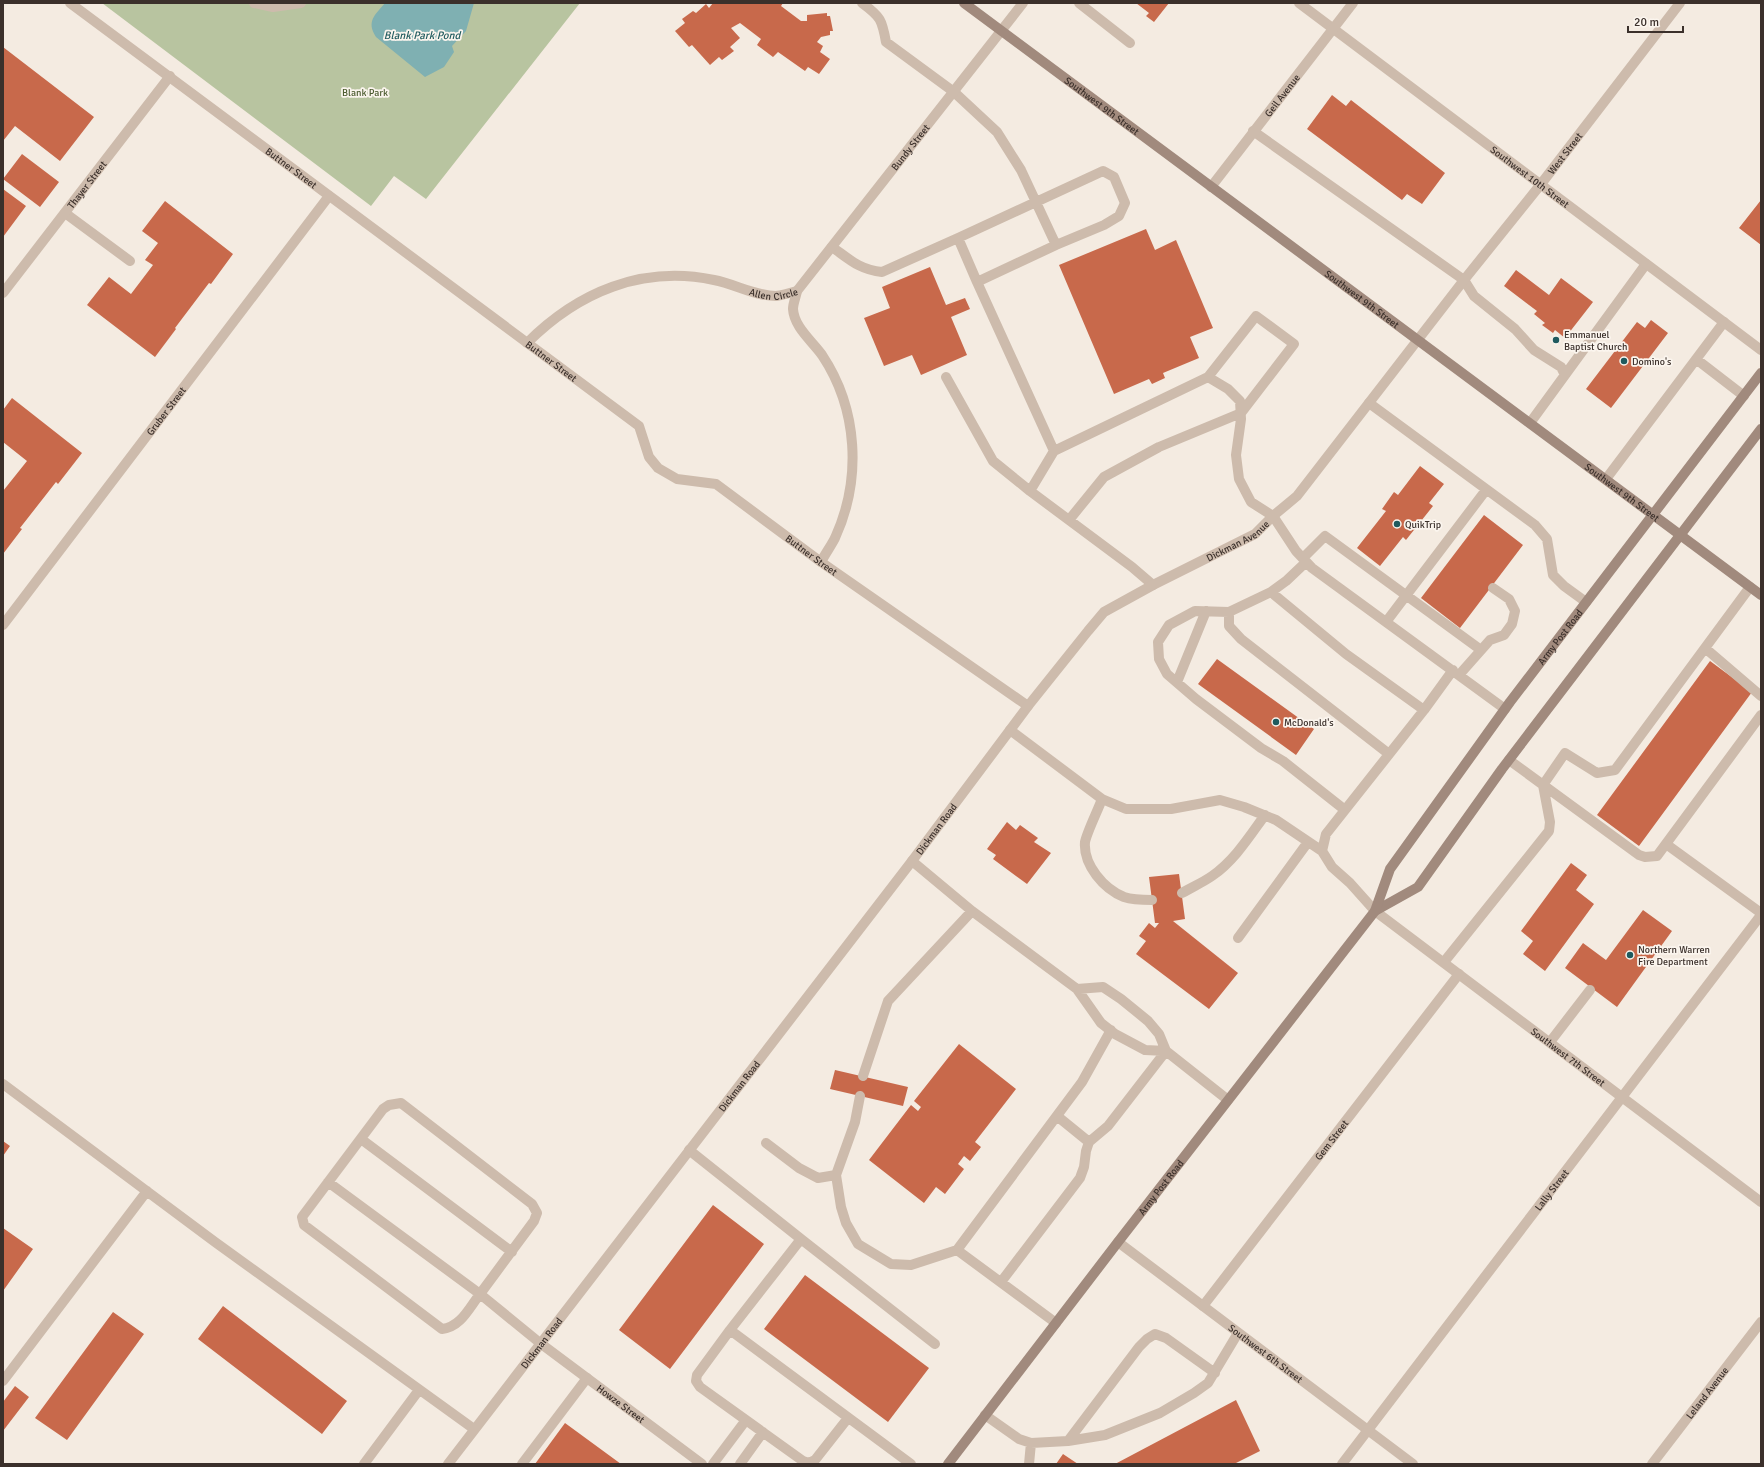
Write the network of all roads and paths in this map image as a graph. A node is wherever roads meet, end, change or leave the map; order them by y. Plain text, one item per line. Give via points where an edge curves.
1 (70, 3) edge
2 (254, 3) edge
3 (301, 3) edge
4 (862, 3) edge
5 (964, 3) edge
6 (1023, 3) edge
7 (1079, 3) edge
8 (1299, 3) edge
9 (1352, 3) edge
10 (1680, 3) edge
11 (1333, 29) junction
12 (1002, 31) junction
13 (1130, 43) dead end
14 (170, 76) junction
15 (954, 92) junction
16 (1253, 131) junction
17 (1542, 184) junction
18 (1211, 187) junction
19 (329, 196) junction
20 (1036, 201) junction
21 (65, 213) junction
22 (958, 238) junction
23 (1056, 245) junction
24 (832, 247) junction
25 (130, 261) dead end
26 (1646, 264) junction
27 (1464, 280) junction
28 (977, 282) junction
29 (797, 291) junction
30 (3, 293) edge
31 (1724, 322) junction
32 (1417, 340) junction
33 (527, 343) junction
34 (1761, 350) edge
35 (1696, 359) junction
36 (1761, 373) edge
37 (1565, 375) junction
38 (946, 377) dead end
39 (1208, 377) junction
40 (1744, 396) junction
41 (1369, 403) junction
42 (1241, 413) junction
43 (1530, 423) junction
44 (1761, 429) edge
45 (1054, 451) junction
46 (1606, 479) junction
47 (1486, 490) junction
48 (1030, 491) junction
49 (1653, 514) junction
50 (1273, 516) junction
51 (1069, 520) junction
52 (1680, 534) junction
53 (1305, 560) junction
54 (821, 562) junction
55 (1152, 585) junction
56 (1750, 587) junction
57 (1493, 588) dead end
58 (1271, 592) junction
59 (1761, 595) edge
60 (1406, 596) junction
61 (1586, 602) junction
62 (1206, 611) junction
63 (1229, 612) junction
64 (1386, 622) junction
65 (3, 626) edge
66 (1705, 648) junction
67 (1482, 650) junction
68 (1456, 672) junction
69 (1177, 682) junction
70 (1761, 696) edge
71 (1028, 706) junction
72 (1505, 709) junction
73 (1424, 710) junction
74 (1761, 715) edge
75 (1010, 730) junction
76 (1389, 754) junction
77 (1509, 760) junction
78 (1543, 784) junction
79 (1102, 799) junction
80 (1345, 810) junction
81 (1265, 816) junction
82 (1308, 842) junction
83 (1666, 844) junction
84 (1322, 851) junction
85 (912, 861) junction
86 (1182, 893) dead end
87 (1152, 900) dead end
88 (972, 911) junction
89 (1375, 911) junction
90 (1761, 914) edge
91 (1238, 938) dead end
92 (1444, 962) junction
93 (1459, 974) junction
94 (1076, 989) junction
95 (1590, 990) dead end
96 (1111, 1030) junction
97 (1550, 1042) junction
98 (1166, 1051) junction
99 (863, 1076) dead end
100 (3, 1084) edge
101 (860, 1096) dead end
102 (1622, 1097) junction
103 (1228, 1100) junction
104 (1057, 1116) junction
105 (360, 1140) junction
106 (1088, 1142) junction
107 (766, 1143) dead end
108 (689, 1150) junction
109 (836, 1175) junction
110 (328, 1182) junction
111 (146, 1191) junction
112 (1761, 1202) edge
113 (802, 1239) junction
114 (1118, 1242) junction
115 (957, 1250) junction
116 (512, 1252) junction
117 (1001, 1282) junction
118 (480, 1294) junction
119 (1203, 1306) junction
120 (1761, 1322) edge
121 (1056, 1323) junction
122 (730, 1330) junction
123 (1238, 1332) junction
124 (540, 1343) junction
125 (935, 1344) dead end
126 (1215, 1373) junction
127 (587, 1378) junction
128 (3, 1381) edge
129 (419, 1390) junction
130 (985, 1415) junction
131 (848, 1418) junction
132 (746, 1420) junction
133 (474, 1429) junction
134 (1367, 1430) junction
135 (763, 1432) junction
136 (1068, 1441) junction
137 (1031, 1443) junction
138 (364, 1464) edge
139 (448, 1464) edge
140 (522, 1464) edge
141 (702, 1464) edge
142 (713, 1464) edge
143 (740, 1464) edge
144 (911, 1464) edge
145 (948, 1464) edge
146 (1029, 1464) edge
147 (1342, 1464) edge
148 (1413, 1464) edge
149 (1652, 1464) edge

1 - 14 street, Buttner Street
2 - 3 street via 273,7
4 - 15 street via 878,14 886,42
5 - 12 main road, Southwest 9th Street
6 - 12 street, Bundy Street
7 - 13 street
8 - 11 street, Southwest 10th Street
9 - 11 street, Geil Avenue
10 - 17 street, West Street
11 - 16 street, Geil Avenue
11 - 17 street, Southwest 10th Street
12 - 15 street, Bundy Street
12 - 18 main road, Southwest 9th Street
14 - 19 street, Buttner Street
14 - 21 street, Thayer Street
15 - 20 street via 997,132 1021,170
15 - 24 street, Bundy Street
16 - 18 street, Geil Avenue
16 - 27 street
17 - 26 street, Southwest 10th Street
17 - 27 street, West Street
18 - 32 main road, Southwest 9th Street
19 - 33 street, Buttner Street
19 - 65 street, Gruber Street
20 - 22 street
20 - 23 street
20 - 23 street via 1103,170 1114,177 1125,203 1119,216
21 - 25 street
21 - 30 street, Thayer Street
22 - 24 street via 882,272 869,271 858,266
22 - 28 street
23 - 28 street
24 - 29 street, Bundy Street
26 - 31 street, Southwest 10th Street
26 - 37 street
27 - 32 street, West Street
27 - 37 street via 1474,296 1515,330 1534,350 1560,366
28 - 45 street
29 - 33 street, Allen Circle via 777,296 764,295 716,280 654,277 594,293 543,327
29 - 54 street, Allen Circle via 793,308 796,321 822,356 840,389 853,445 848,502 835,538
31 - 34 street, Southwest 10th Street
31 - 35 street
32 - 41 street, Dickman Avenue
32 - 43 main road, Southwest 9th Street
33 - 54 street, Buttner Street via 639,426 649,457 658,468 677,478 716,484
35 - 40 street
35 - 46 street
36 - 40 main road, Army Post Road
37 - 43 street
38 - 48 street via 993,461
39 - 42 street via 1228,389 1240,401
39 - 42 street via 1256,316 1294,344
39 - 45 street
40 - 49 main road, Army Post Road
41 - 47 street
41 - 50 street, Dickman Avenue via 1297,496
42 - 50 street via 1236,455 1239,479 1251,502
42 - 51 street via 1159,447 1104,477
43 - 46 main road, Southwest 9th Street
44 - 52 main road, Army Post Road
45 - 48 street
46 - 49 main road, Southwest 9th Street
47 - 60 street
47 - 61 street via 1535,525 1547,539 1553,575
48 - 51 street
49 - 52 main road, Southwest 9th Street
49 - 61 main road, Army Post Road
50 - 53 street
50 - 55 street, Dickman Avenue via 1255,534
51 - 55 street
52 - 56 main road, Southwest 9th Street
52 - 77 main road, Army Post Road
53 - 58 street via 1286,582
53 - 60 street via 1325,536
53 - 64 street via 1312,568
54 - 71 street, Buttner Street
55 - 71 street, Dickman Avenue via 1104,612
56 - 59 main road, Southwest 9th Street
56 - 66 street
57 - 67 street via 1509,599 1515,610 1512,624 1504,634 1490,640
58 - 63 street
58 - 73 street via 1346,654
60 - 64 street
60 - 67 street
61 - 72 main road, Army Post Road
62 - 63 street
62 - 69 street
62 - 69 street via 1195,611 1169,624 1158,642 1159,659 1166,674
63 - 76 street via 1229,626 1241,639
64 - 68 street
66 - 70 street
66 - 78 street via 1615,770 1597,773 1565,752
67 - 68 street
68 - 72 street
68 - 73 street
69 - 80 street via 1196,699 1261,748 1284,762
71 - 75 street, Dickman Road
72 - 89 main road, Army Post Road via 1390,869
73 - 76 street
74 - 83 street
75 - 79 street
75 - 85 street, Dickman Road
76 - 80 street
77 - 78 street
77 - 89 main road, Army Post Road via 1418,887
78 - 83 street via 1639,855 1657,856
78 - 92 street via 1550,822 1549,831
79 - 81 street via 1126,809 1171,809 1220,800
79 - 87 street via 1085,842 1091,866 1104,884 1114,891 1125,897
80 - 84 street via 1326,834
81 - 82 street via 1276,820
81 - 86 street via 1234,857 1212,876
82 - 84 street
82 - 91 street
83 - 90 street
84 - 89 street, Southwest 7th Street via 1332,867
85 - 88 street
85 - 108 street, Dickman Road
88 - 94 street
88 - 99 street via 888,1001
89 - 92 street, Southwest 7th Street
89 - 103 main road, Army Post Road
90 - 102 street, Lally Street
92 - 93 street, Southwest 7th Street
93 - 97 street, Southwest 7th Street
93 - 119 street, Gem Street
94 - 96 street via 1101,1023
94 - 98 street via 1103,987 1121,999 1148,1021 1159,1034
95 - 97 street
96 - 98 street via 1145,1050
96 - 104 street via 1082,1082
97 - 102 street, Southwest 7th Street
98 - 103 street
98 - 106 street via 1108,1126
100 - 111 street
101 - 109 street via 856,1122
102 - 112 street, Southwest 7th Street
102 - 134 street, Lally Street
103 - 114 main road, Army Post Road
104 - 106 street
104 - 115 street
105 - 110 street
105 - 116 street
105 - 116 street via 383,1109 389,1105 401,1104 532,1204 537,1213 534,1221
106 - 117 street via 1080,1178
107 - 109 street via 799,1168 818,1178
108 - 113 street
108 - 124 street, Dickman Road
109 - 115 street via 846,1223 858,1244 875,1256 891,1264 911,1265
110 - 118 street, Howze Street
110 - 118 street via 302,1217 304,1225 442,1329 458,1324
111 - 128 street
111 - 129 street
113 - 122 street
113 - 125 street
114 - 119 street, Southwest 6th Street
114 - 121 main road, Army Post Road
115 - 117 street
116 - 118 street
117 - 121 street
118 - 124 street, Howze Street
119 - 123 street, Southwest 6th Street
120 - 149 street, Leland Avenue
121 - 130 main road, Army Post Road
122 - 131 street
122 - 132 street via 697,1375 696,1382
123 - 126 street
123 - 134 street, Southwest 6th Street
124 - 127 street, Howze Street
124 - 133 street, Dickman Road
126 - 136 street via 1203,1387 1160,1413 1105,1434
126 - 136 street via 1166,1338 1155,1334 1139,1347
127 - 140 street
127 - 141 street, Howze Street
129 - 133 street
129 - 138 street
130 - 137 street via 1019,1439
130 - 145 main road, Army Post Road
131 - 135 street via 815,1460 809,1463
131 - 144 street
132 - 135 street
132 - 142 street
133 - 139 street, Dickman Road
134 - 147 street, Lally Street
134 - 148 street, Southwest 6th Street
135 - 143 street
136 - 137 street
137 - 146 street

